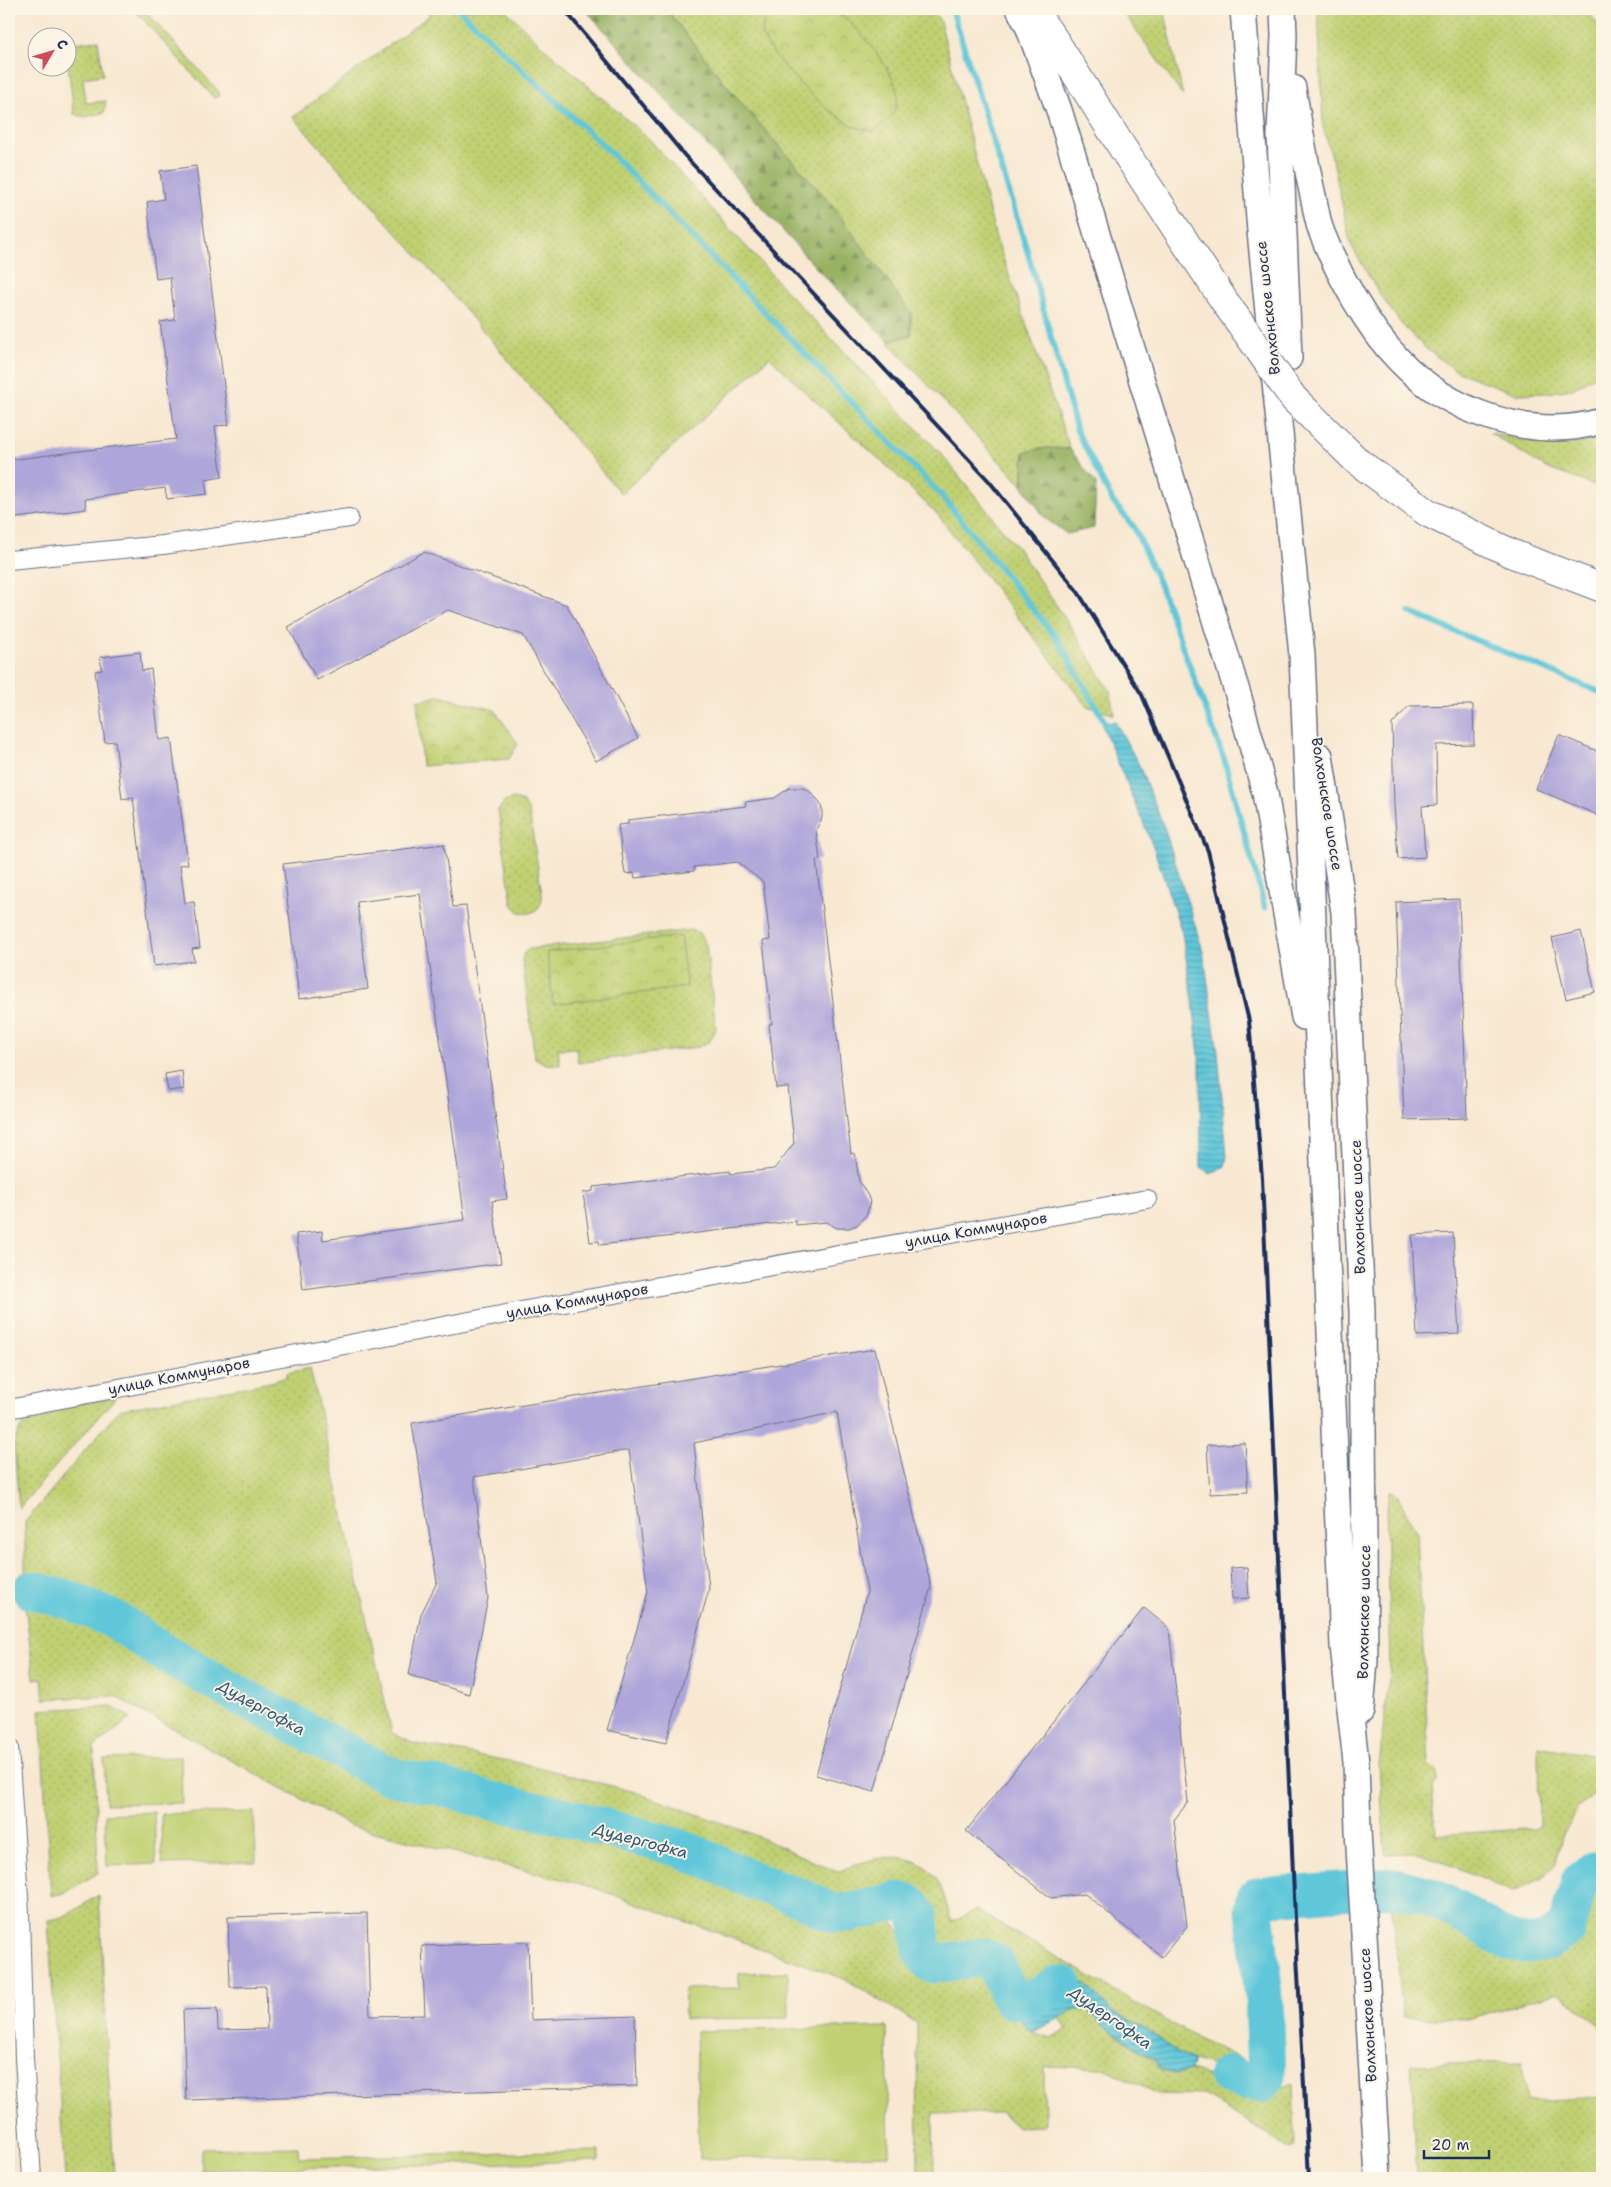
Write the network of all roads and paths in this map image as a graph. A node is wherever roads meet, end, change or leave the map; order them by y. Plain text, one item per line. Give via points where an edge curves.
1 (1018, 9) edge
2 (1032, 9) edge
3 (1244, 9) edge
4 (1283, 9) edge
5 (1284, 36) junction
6 (1602, 421) edge
7 (349, 518) dead end
8 (9, 560) edge
9 (1602, 588) edge
10 (1298, 608) junction
11 (1302, 655) junction
12 (1323, 1150) junction
13 (1355, 1152) junction
14 (1147, 1199) dead end
15 (9, 1409) edge
16 (1335, 1447) junction
17 (1364, 1447) junction
18 (9, 1748) edge
19 (1356, 1762) junction
20 (32, 2178) edge
21 (1378, 2178) edge

1 - 12 main road via 1028,26 1062,119 1239,698 1265,793 1288,917
2 - 9 highway, bridge via 1225,302 1294,398 1358,462 1428,513 1513,554
3 - 10 main road, Волхонское шоссе via 1260,231
4 - 5 main road, Волхонское шоссе
5 - 6 main road via 1303,154 1321,232 1355,303 1397,359 1435,391 1511,424 1549,428
5 - 10 main road, Волхонское шоссе via 1280,135
7 - 8 street via 163,545
10 - 11 main road, Волхонское шоссе
11 - 12 main road, Волхонское шоссе
11 - 13 main road, Волхонское шоссе via 1344,912
12 - 13 main road via 1339,1148
12 - 16 main road, Волхонское шоссе
13 - 17 main road, Волхонское шоссе
14 - 15 street, улица Коммунаров via 543,1307
16 - 17 street
16 - 19 main road, Волхонское шоссе via 1343,1646
17 - 19 main road, Волхонское шоссе via 1365,1661
18 - 20 street
19 - 21 main road, Волхонское шоссе

